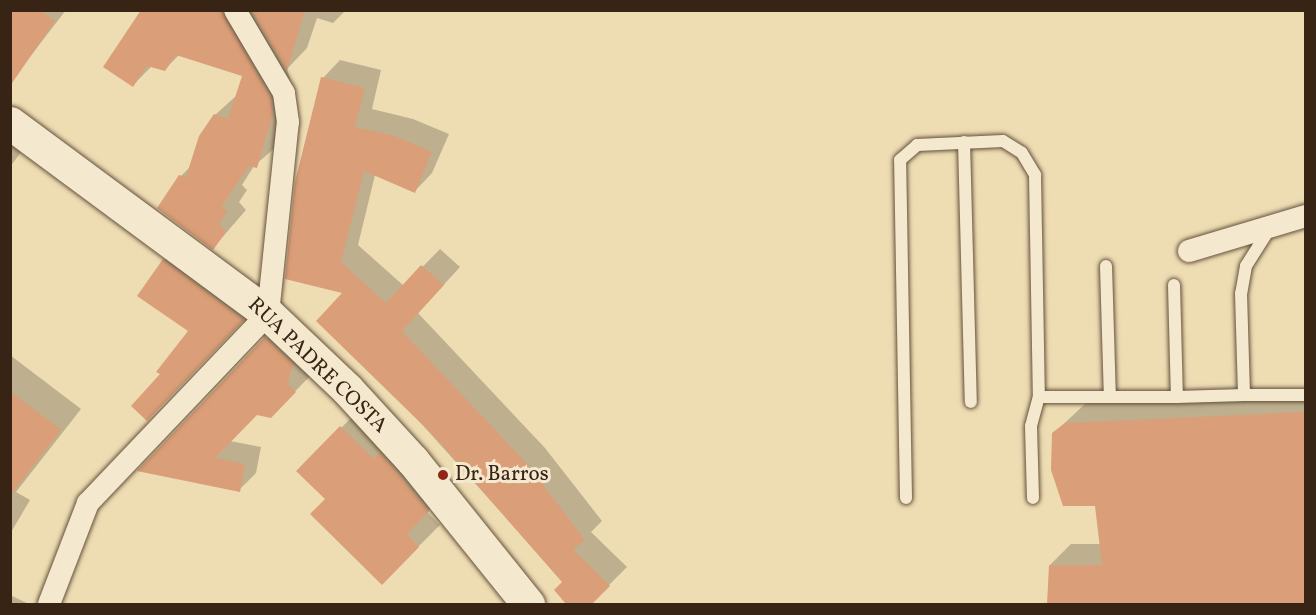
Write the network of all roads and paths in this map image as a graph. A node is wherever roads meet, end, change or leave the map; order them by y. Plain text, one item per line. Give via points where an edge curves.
1 (235, 10) edge
2 (10, 123) edge
3 (964, 142) junction
4 (1305, 216) edge
5 (1271, 227) junction
6 (1189, 251) dead end
7 (1106, 267) dead end
8 (1174, 285) dead end
9 (268, 314) junction
10 (1244, 395) junction
11 (1305, 395) edge
12 (1039, 397) junction
13 (1110, 397) junction
14 (1177, 397) junction
15 (971, 402) dead end
16 (906, 498) dead end
17 (1033, 498) dead end
18 (49, 604) edge
19 (528, 604) edge

1 - 9 street via 284,93 288,122
2 - 9 street, RUA PADRE COSTA
3 - 12 lane via 1003,141 1022,153 1035,175
3 - 15 lane
3 - 16 lane via 917,145 900,160
4 - 5 street
5 - 6 street
5 - 10 lane via 1246,266 1241,293
7 - 13 lane
8 - 14 lane
9 - 18 street via 88,503
9 - 19 street, RUA PADRE COSTA via 347,389 413,461
10 - 11 lane
10 - 14 lane
12 - 13 lane
12 - 17 lane via 1031,426
13 - 14 lane

